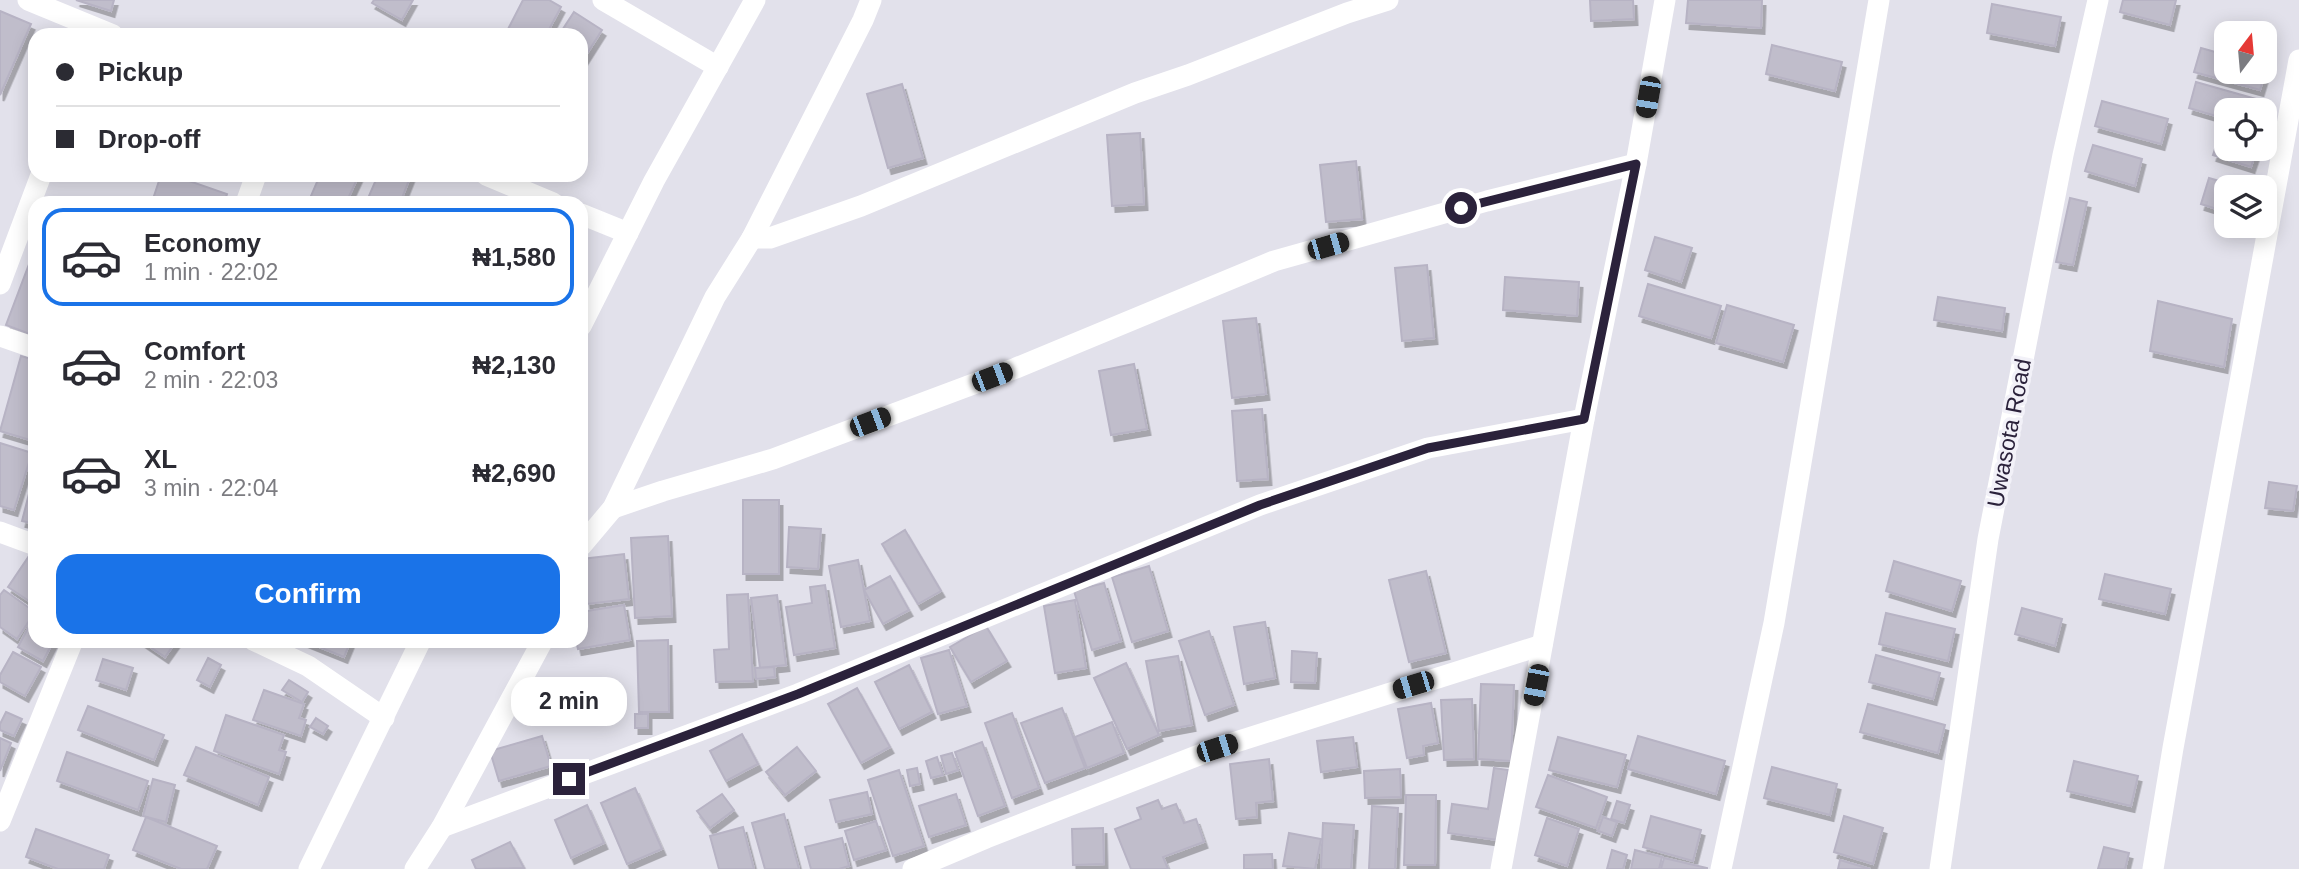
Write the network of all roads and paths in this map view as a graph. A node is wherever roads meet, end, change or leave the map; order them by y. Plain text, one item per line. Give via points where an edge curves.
1 (28, 0) edge
2 (603, 0) edge
3 (755, 0) edge
4 (871, 0) edge
5 (1388, 0) edge
6 (1665, 0) edge
7 (1879, 0) edge
8 (2098, 0) edge
9 (89, 28) edge
10 (2299, 60) edge
11 (718, 67) junction
12 (1636, 164) junction
13 (503, 182) edge
14 (536, 196) edge
15 (28, 210) edge
16 (588, 217) edge
17 (628, 233) junction
18 (752, 238) junction
19 (0, 284) edge
20 (588, 312) edge
21 (0, 336) edge
22 (28, 346) edge
23 (1584, 419) junction
24 (613, 508) junction
25 (0, 532) edge
26 (588, 538) edge
27 (28, 542) edge
28 (1542, 645) junction
29 (71, 648) edge
30 (270, 648) edge
31 (417, 648) edge
32 (539, 648) edge
33 (384, 718) junction
34 (0, 821) edge
35 (442, 827) junction
36 (309, 869) edge
37 (415, 869) edge
38 (913, 869) edge
39 (1501, 869) edge
40 (1721, 869) edge
41 (1940, 869) edge
42 (2153, 869) edge

1 - 9 street
2 - 11 street
3 - 11 street
4 - 18 street
5 - 18 street via 1135,93 860,206 771,238
6 - 12 street
7 - 40 street via 1774,623
8 - 41 street, Uwasota Road via 1988,539
10 - 42 street
11 - 17 street
12 - 23 street
12 - 24 street via 1274,261 978,382 773,459
13 - 14 street
15 - 19 street
16 - 17 street
17 - 20 street
18 - 24 street via 715,298
21 - 22 street
23 - 28 street
23 - 35 street via 1428,448 1260,505 798,694
24 - 26 street
25 - 27 street
28 - 38 street via 1217,748
28 - 39 street
29 - 34 street
30 - 33 street via 309,666
31 - 33 street
32 - 35 street
33 - 36 street
35 - 37 street

